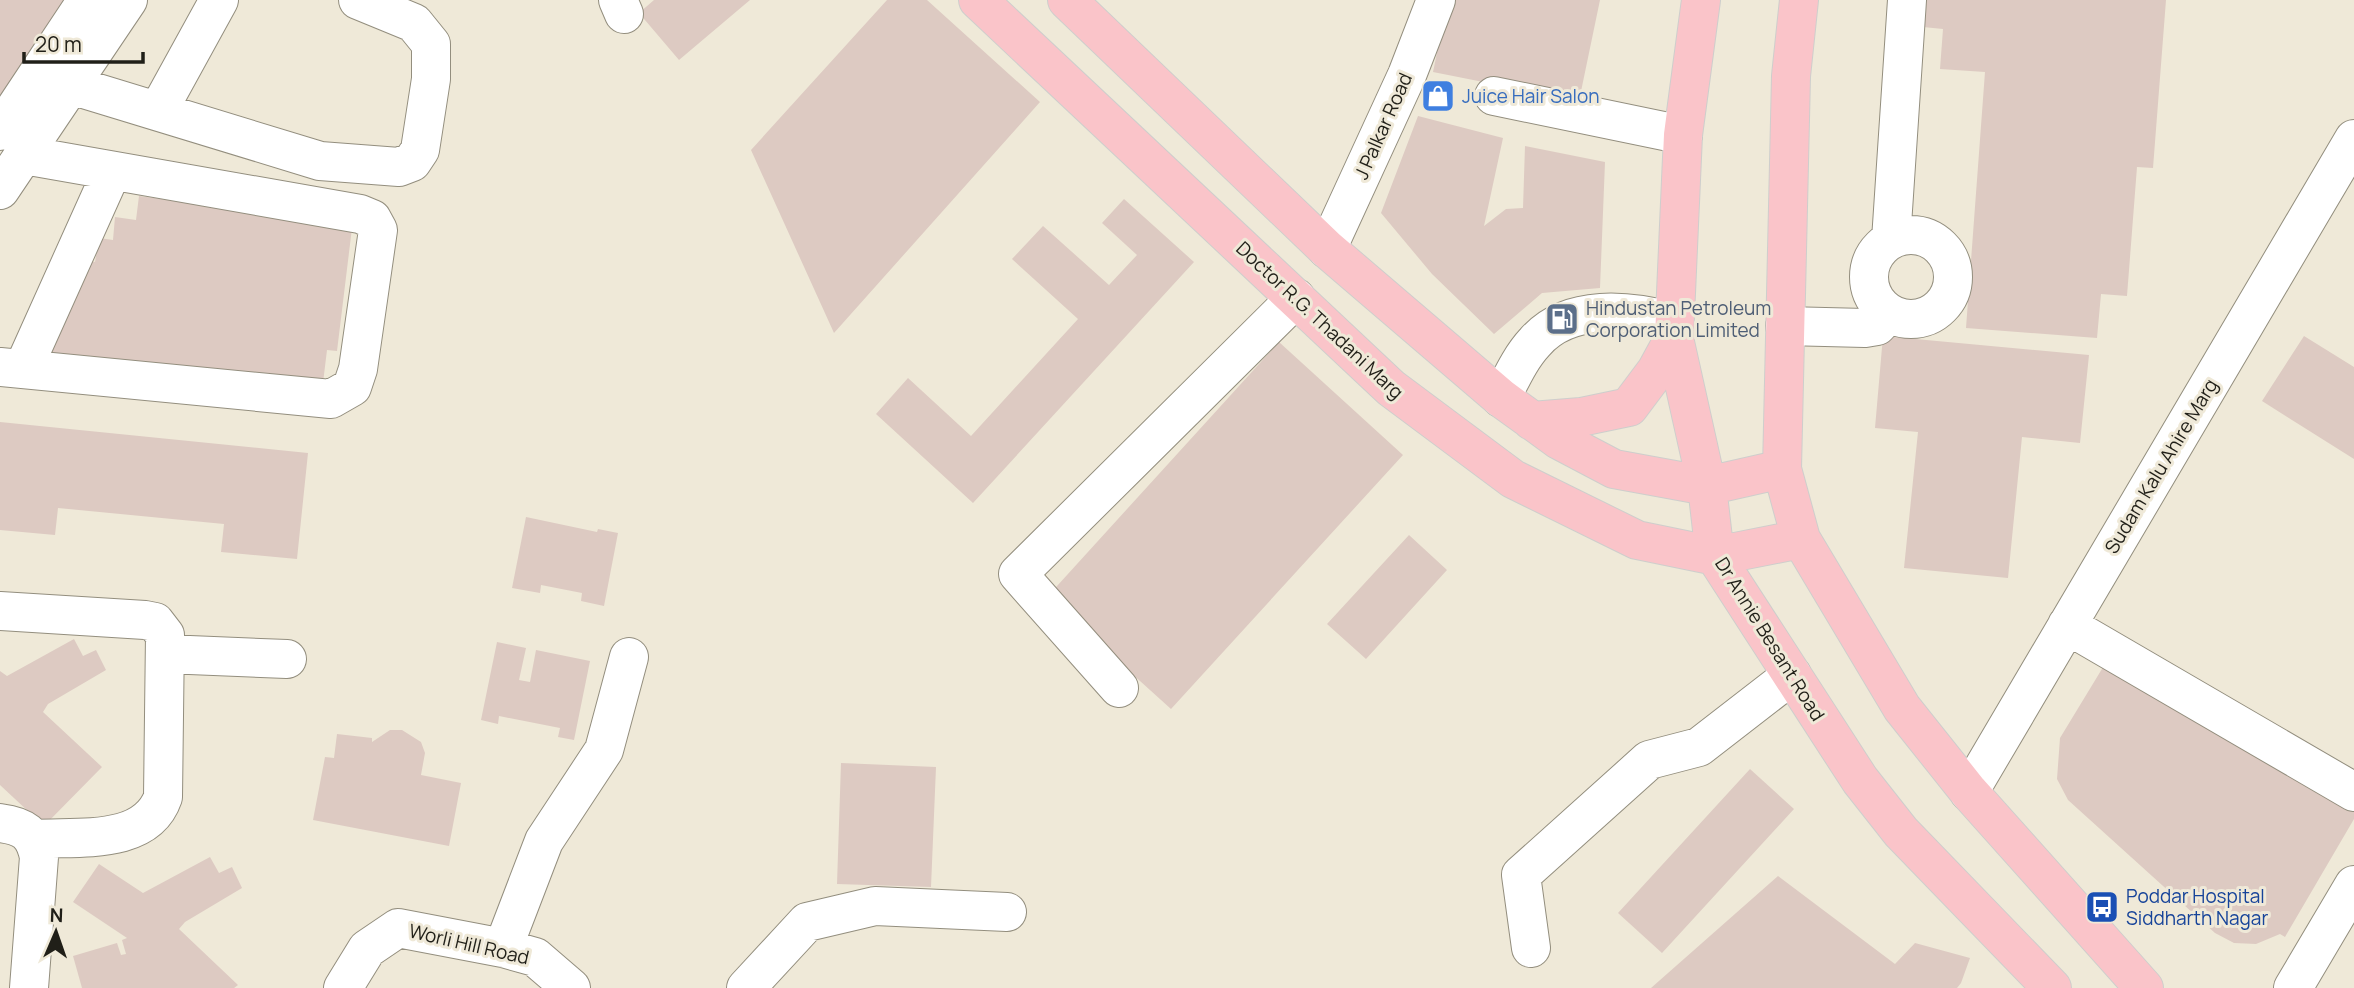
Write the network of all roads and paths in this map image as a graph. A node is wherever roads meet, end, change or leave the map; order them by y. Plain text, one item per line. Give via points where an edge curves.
1 (87, 0) edge
2 (128, 0) edge
3 (219, 0) edge
4 (358, 0) edge
5 (978, 0) edge
6 (1067, 0) edge
7 (1436, 0) edge
8 (1701, 0) edge
9 (1800, 0) edge
10 (1907, 0) edge
11 (71, 85) junction
12 (1494, 96) dead end
13 (158, 111) junction
14 (1683, 135) junction
15 (2354, 139) edge
16 (8, 159) edge
17 (112, 171) junction
18 (1891, 240) junction
19 (1326, 249) junction
20 (1296, 298) junction
21 (1889, 313) junction
22 (1786, 326) junction
23 (1674, 330) junction
24 (12, 368) edge
25 (1502, 398) junction
26 (1532, 421) junction
27 (1782, 469) junction
28 (1707, 486) junction
29 (1801, 539) junction
30 (1715, 556) junction
31 (0, 611) edge
32 (2067, 625) junction
33 (165, 654) junction
34 (629, 657) dead end
35 (287, 659) dead end
36 (1792, 675) junction
37 (1119, 688) dead end
38 (1969, 792) junction
39 (2354, 792) edge
40 (0, 823) edge
41 (35, 839) junction
42 (2354, 885) edge
43 (1007, 912) dead end
44 (503, 948) junction
45 (1531, 948) dead end
46 (29, 988) edge
47 (344, 988) edge
48 (571, 988) edge
49 (746, 988) edge
50 (2052, 988) edge
51 (2144, 988) edge
52 (2294, 988) edge

1 - 16 street
2 - 11 street
3 - 13 street
4 - 13 street via 414,23 431,44 422,138 412,162 399,167 320,161
5 - 20 main road, Doctor R.G. Thadani Marg
6 - 19 main road
7 - 19 street, J Palkar Road via 1407,75
8 - 14 main road, Dr Annie Besant Road
9 - 22 main road via 1791,76
10 - 18 street
11 - 13 street
11 - 16 street
12 - 14 street
14 - 23 main road, Dr Annie Besant Road
15 - 32 street, Sudam Kalu Ahire Marg
16 - 17 street
17 - 24 street
17 - 24 street via 372,219 378,229 352,387 331,399
18 - 21 street via 1878,251 1870,267 1869,285 1876,301
18 - 21 street via 1908,234 1925,237 1940,246 1954,277 1950,294 1939,309 1906,319
19 - 25 main road
20 - 30 main road, Doctor R.G. Thadani Marg via 1391,388 1513,479 1637,540
20 - 37 street via 1018,574
21 - 22 street via 1877,326 1865,328
22 - 27 main road
23 - 25 street via 1638,312 1575,317 1536,340
23 - 26 main road via 1656,372 1629,407
23 - 28 main road, Dr Annie Besant Road
25 - 26 main road
26 - 28 main road via 1614,469
27 - 28 main road
27 - 29 main road
28 - 30 main road, Dr Annie Besant Road
29 - 30 main road
29 - 38 main road via 1902,708
30 - 36 main road, Dr Annie Besant Road
31 - 33 street via 155,622 165,635
32 - 38 street, Sudam Kalu Ahire Marg
32 - 39 street
33 - 35 street
33 - 41 street via 163,797 158,811 127,832
34 - 44 street via 604,750 544,841
36 - 45 street via 1699,747 1649,760 1521,875
36 - 50 main road, Dr Annie Besant Road via 1860,780 1901,832
38 - 51 main road
40 - 41 street via 15,825
41 - 46 street via 38,882
42 - 52 street
43 - 49 street via 875,906 807,922
44 - 47 street, Worli Hill Road via 398,928 368,950
44 - 48 street, Worli Hill Road via 535,957

